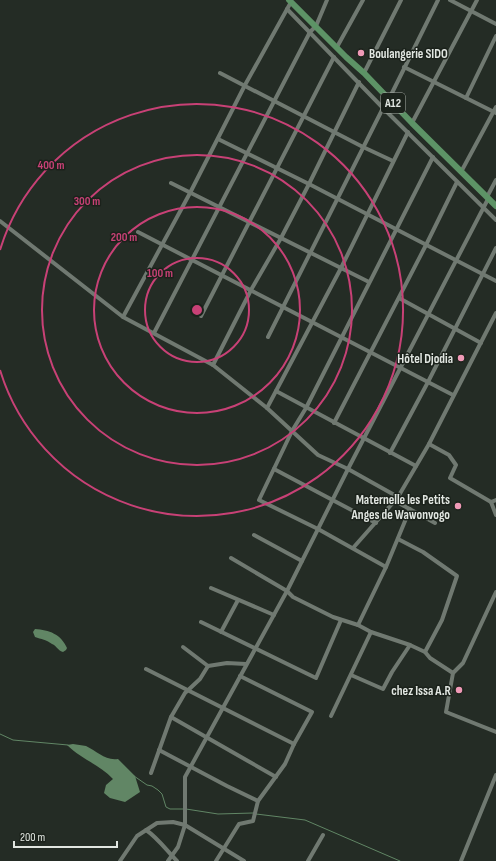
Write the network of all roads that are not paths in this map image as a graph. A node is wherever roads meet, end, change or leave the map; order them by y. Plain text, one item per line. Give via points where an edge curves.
1 (328, 0) edge
2 (363, 0) edge
3 (401, 0) edge
4 (438, 0) edge
5 (450, 0) edge
6 (477, 0) edge
7 (290, 1) edge
8 (287, 9) junction
9 (471, 12) junction
10 (496, 24) edge
11 (316, 26) junction
12 (310, 32) junction
13 (496, 36) edge
14 (337, 47) junction
15 (334, 57) junction
16 (346, 57) junction
17 (339, 62) junction
18 (404, 67) junction
19 (220, 73) dead end
20 (364, 73) junction
21 (359, 82) junction
22 (434, 82) junction
23 (245, 85) junction
24 (466, 98) junction
25 (390, 99) junction
26 (274, 101) junction
27 (383, 108) junction
28 (495, 110) edge
29 (303, 116) junction
30 (412, 123) junction
31 (334, 132) junction
32 (408, 132) junction
33 (218, 139) junction
34 (363, 147) junction
35 (247, 154) junction
36 (433, 157) junction
37 (393, 161) junction
38 (452, 163) junction
39 (442, 166) junction
40 (277, 169) junction
41 (461, 172) junction
42 (496, 180) edge
43 (457, 182) junction
44 (171, 183) dead end
45 (309, 184) junction
46 (190, 193) junction
47 (488, 198) junction
48 (337, 200) junction
49 (496, 206) edge
50 (220, 207) junction
51 (484, 208) junction
52 (367, 215) junction
53 (496, 220) edge
54 (0, 221) edge
55 (250, 222) junction
56 (396, 230) junction
57 (138, 232) dead end
58 (281, 238) junction
59 (162, 245) junction
60 (426, 245) junction
61 (496, 248) edge
62 (310, 254) junction
63 (193, 260) junction
64 (456, 260) junction
65 (341, 268) junction
66 (482, 274) junction
67 (222, 276) junction
68 (496, 281) edge
69 (369, 282) junction
70 (251, 290) junction
71 (399, 298) junction
72 (283, 307) junction
73 (496, 313) edge
74 (428, 315) junction
75 (201, 316) dead end
76 (123, 317) junction
77 (312, 322) junction
78 (454, 330) junction
79 (154, 334) junction
80 (268, 337) dead end
81 (341, 337) junction
82 (481, 343) junction
83 (370, 352) junction
84 (213, 365) junction
85 (401, 368) junction
86 (428, 382) junction
87 (276, 391) junction
88 (454, 395) junction
89 (267, 408) junction
90 (306, 408) junction
91 (334, 423) junction
92 (292, 432) junction
93 (364, 439) junction
94 (428, 444) junction
95 (390, 453) junction
96 (416, 466) junction
97 (274, 469) junction
98 (348, 469) junction
99 (397, 499) junction
100 (332, 500) junction
101 (496, 500) edge
102 (491, 502) junction
103 (410, 509) junction
104 (496, 515) edge
105 (376, 522) junction
106 (435, 522) dead end
107 (318, 529) junction
108 (254, 535) dead end
109 (398, 539) junction
110 (353, 548) junction
111 (231, 558) dead end
112 (302, 561) junction
113 (386, 567) junction
114 (211, 588) dead end
115 (287, 591) junction
116 (496, 592) edge
117 (238, 600) junction
118 (274, 615) junction
119 (341, 620) junction
120 (201, 622) dead end
121 (358, 626) junction
122 (221, 632) junction
123 (371, 632) junction
124 (410, 645) junction
125 (183, 647) dead end
126 (255, 649) junction
127 (425, 652) junction
128 (246, 664) junction
129 (208, 666) junction
130 (146, 669) dead end
131 (453, 673) junction
132 (351, 675) junction
133 (240, 676) junction
134 (188, 690) junction
135 (222, 707) junction
136 (331, 716) dead end
137 (170, 718) junction
138 (496, 732) edge
139 (206, 737) junction
140 (294, 744) junction
141 (159, 750) junction
142 (190, 766) junction
143 (151, 773) dead end
144 (496, 775) edge
145 (276, 776) junction
146 (258, 801) junction
147 (186, 825) junction
148 (146, 830) junction
149 (323, 835) dead end
150 (223, 849) junction
151 (172, 854) junction
152 (120, 861) edge
153 (168, 861) edge
154 (177, 861) edge
155 (216, 861) edge
156 (244, 861) edge
157 (308, 861) edge
158 (461, 861) edge

1 - 11 street
2 - 14 street
3 - 20 street
4 - 18 street
5 - 9 street
6 - 9 street
7 - 8 street
7 - 11 main road, A12
8 - 12 street
8 - 23 street
9 - 10 street
9 - 22 street
11 - 12 street
11 - 14 main road, A12
12 - 15 street
12 - 26 street
13 - 24 street
14 - 16 main road, A12
15 - 17 street
15 - 29 street
16 - 17 street
16 - 20 main road, A12
17 - 21 street
18 - 22 street
18 - 25 street
19 - 23 street
20 - 25 main road, A12
21 - 27 street
21 - 31 street
22 - 24 street
22 - 30 street
23 - 26 street
23 - 33 street
24 - 28 street
25 - 30 main road, A12
26 - 29 street
26 - 35 street
27 - 32 street
27 - 34 street
28 - 41 street
29 - 31 street
29 - 40 street
30 - 38 main road, A12
31 - 34 street
31 - 45 street
32 - 36 street
32 - 37 street
33 - 35 street
33 - 46 street
34 - 37 street
34 - 48 street
35 - 40 street
35 - 50 street
36 - 39 street
36 - 56 street
37 - 52 street
38 - 39 street
38 - 41 main road, A12
39 - 43 street
40 - 45 street
40 - 55 street
41 - 47 main road, A12
42 - 47 street
43 - 51 street
43 - 60 street
44 - 46 street
45 - 48 street
45 - 58 street
46 - 50 street
46 - 59 street
47 - 49 main road, A12
47 - 51 street
48 - 52 street
48 - 62 street
50 - 55 street
50 - 63 street
51 - 53 street
51 - 64 street
52 - 56 street
52 - 65 street
54 - 76 street
55 - 58 street
55 - 67 street
56 - 60 street
56 - 69 street
57 - 59 street
58 - 62 street
58 - 70 street
59 - 63 street
59 - 76 street
60 - 64 street
60 - 71 street
61 - 66 street
62 - 65 street
62 - 72 street
63 - 67 street
63 - 79 street
64 - 66 street
64 - 74 street
65 - 69 street
65 - 77 street
66 - 68 street
66 - 78 street
67 - 70 street
67 - 75 street
69 - 81 street
70 - 72 street
70 - 84 street
71 - 74 street
71 - 83 street
72 - 77 street
72 - 80 street
73 - 82 street
74 - 78 street
74 - 85 street
76 - 79 street
77 - 81 street
77 - 87 street
78 - 82 street
78 - 86 street
79 - 84 street
81 - 83 street
81 - 90 street
82 - 88 street
83 - 85 street
83 - 91 street
84 - 89 street
85 - 86 street
85 - 93 street
86 - 88 street
86 - 95 street
87 - 89 street
87 - 90 street
88 - 94 street
89 - 92 street
90 - 91 street
90 - 92 street
91 - 93 street
92 - 97 street
92 - 98 street via 318,455
93 - 95 street
93 - 98 street
94 - 96 street
94 - 102 street via 450,454 456,465 450,478
95 - 96 street
96 - 99 street
97 - 100 street
97 - 107 street via 259,500
98 - 99 street
98 - 100 street
99 - 103 street
99 - 105 street
100 - 105 street
100 - 107 street
101 - 102 street
102 - 104 street
103 - 106 street
103 - 109 street
105 - 110 street
107 - 110 street
107 - 112 street
108 - 112 street
109 - 113 street
109 - 127 street via 424,552 458,576 442,620
110 - 113 street
111 - 115 street
112 - 115 street
113 - 121 street
114 - 117 street
115 - 118 street
115 - 119 street via 293,597
116 - 131 street via 463,663
117 - 118 street
117 - 122 street
118 - 126 street
119 - 121 street
119 - 126 street via 316,678
120 - 122 street
121 - 123 street
122 - 126 street
123 - 124 street
123 - 132 street
124 - 127 street
124 - 132 street via 383,689
125 - 129 street
126 - 128 street
127 - 131 street
128 - 129 street
128 - 133 street
129 - 134 street via 200,679
130 - 134 street
131 - 138 street via 446,712
132 - 136 street
133 - 135 street
133 - 140 street via 312,712
134 - 135 street
134 - 137 street
135 - 139 street
135 - 140 street
137 - 139 street
137 - 141 street
139 - 142 street
139 - 145 street
140 - 145 street
141 - 142 street
141 - 143 street
142 - 146 street
142 - 147 street via 185,777
144 - 158 street
145 - 146 street
146 - 150 street via 253,821 239,824
147 - 148 street via 173,822 157,823
147 - 150 street
147 - 151 street via 178,847
148 - 151 street
148 - 152 street via 137,836
149 - 157 street
150 - 155 street
150 - 156 street
151 - 153 street
151 - 154 street

